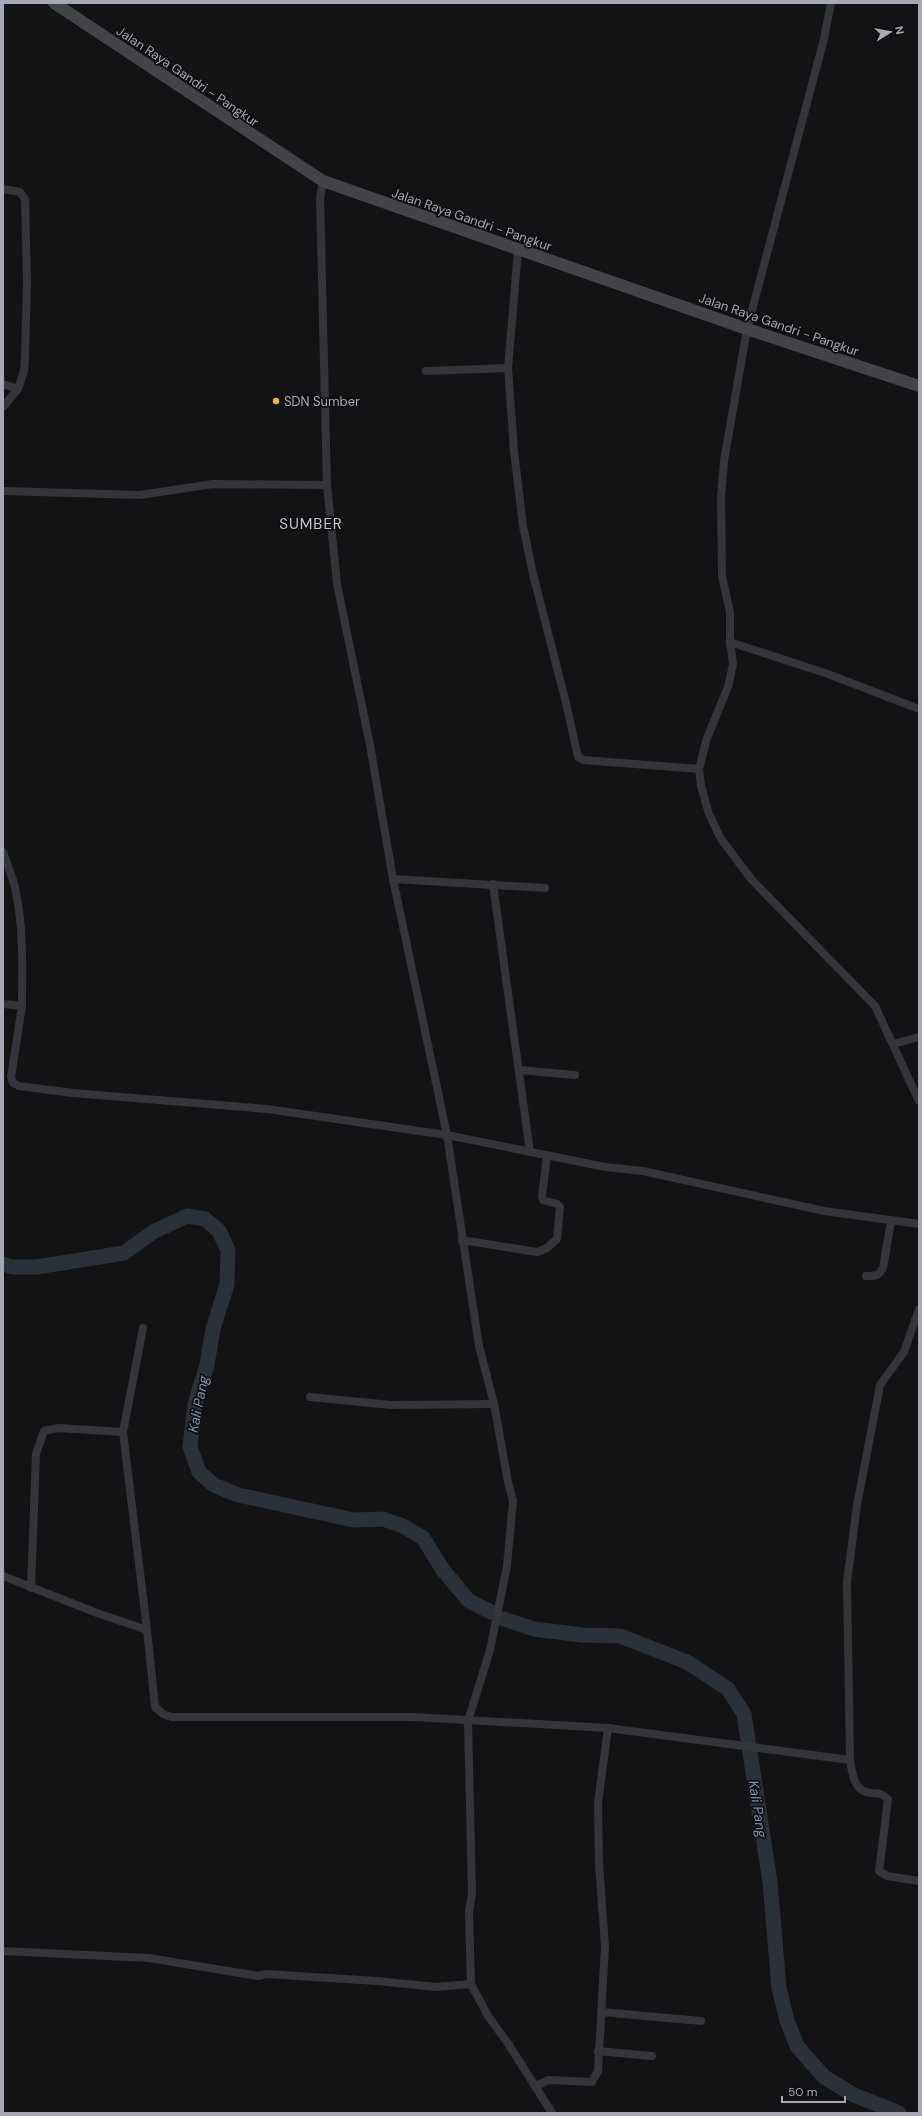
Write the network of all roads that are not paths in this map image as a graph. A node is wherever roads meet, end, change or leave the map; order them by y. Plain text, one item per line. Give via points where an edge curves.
1 (54, 3) edge
2 (831, 3) edge
3 (323, 181) junction
4 (3, 190) edge
5 (518, 250) junction
6 (747, 329) junction
7 (508, 368) junction
8 (426, 371) dead end
9 (3, 384) edge
10 (919, 386) edge
11 (18, 388) junction
12 (3, 406) edge
13 (327, 485) junction
14 (3, 491) edge
15 (730, 642) junction
16 (919, 708) edge
17 (699, 769) junction
18 (3, 852) edge
19 (393, 879) junction
20 (493, 884) junction
21 (545, 888) dead end
22 (3, 1004) edge
23 (22, 1006) junction
24 (919, 1037) edge
25 (893, 1044) junction
26 (520, 1070) junction
27 (574, 1075) dead end
28 (919, 1101) edge
29 (447, 1135) junction
30 (530, 1152) junction
31 (547, 1156) junction
32 (891, 1221) junction
33 (919, 1224) edge
34 (462, 1240) junction
35 (866, 1276) dead end
36 (919, 1310) edge
37 (143, 1328) dead end
38 (310, 1397) dead end
39 (494, 1404) junction
40 (123, 1432) junction
41 (3, 1576) edge
42 (31, 1588) junction
43 (147, 1630) junction
44 (468, 1721) junction
45 (608, 1728) junction
46 (850, 1760) junction
47 (919, 1881) edge
48 (3, 1951) edge
49 (471, 1984) junction
50 (602, 2012) junction
51 (701, 2021) dead end
52 (598, 2051) junction
53 (652, 2056) dead end
54 (535, 2086) junction
55 (552, 2113) edge

1 - 3 street, Jalan Raya Gandri - Pangkur
2 - 6 street via 824,39
3 - 5 street, Jalan Raya Gandri - Pangkur
3 - 13 street via 320,198
4 - 11 street via 20,192 26,205 26,328 24,371
5 - 6 street, Jalan Raya Gandri - Pangkur
5 - 7 street
6 - 10 street, Jalan Raya Gandri - Pangkur
6 - 15 street via 724,461 721,497 722,576 730,612
7 - 8 street
7 - 17 street via 523,526 578,757 583,760
9 - 11 street
11 - 12 street
13 - 14 street via 213,484 140,495
13 - 19 street via 337,584 370,745
15 - 16 street via 828,674
15 - 17 street via 733,664 728,687 707,738
17 - 25 street via 709,814 721,839 737,862 875,1006
18 - 23 street via 20,912
19 - 20 street
19 - 29 street
20 - 21 street
20 - 26 street
22 - 23 street
23 - 29 street via 11,1077 13,1083 19,1086 267,1109
24 - 25 street
25 - 28 street
26 - 27 street
26 - 30 street
29 - 30 street
29 - 34 street
30 - 31 street
31 - 32 street via 643,1171 824,1210
31 - 34 street via 542,1197 543,1200 560,1207 558,1239 553,1244 532,1252
32 - 33 street
32 - 35 street via 883,1268 876,1276
34 - 39 street via 479,1346
36 - 46 street via 904,1352 880,1385 857,1505 846,1582
37 - 40 street
38 - 39 street via 391,1405
39 - 44 street via 514,1501 507,1566 490,1650
40 - 42 street via 58,1428 44,1431 36,1454
40 - 43 street
41 - 42 street
42 - 43 street
43 - 44 street via 154,1700 158,1711 172,1717 414,1717
44 - 45 street
44 - 49 street via 472,1893
45 - 46 street
45 - 50 street via 598,1803 605,1946
46 - 47 street via 853,1775 861,1790 882,1794 888,1799 879,1871 887,1876
48 - 49 street via 149,1958 258,1976 266,1974 436,1987
49 - 54 street via 484,2012
50 - 51 street
50 - 52 street
52 - 53 street
52 - 54 street via 598,2071 593,2081 549,2080
54 - 55 street

